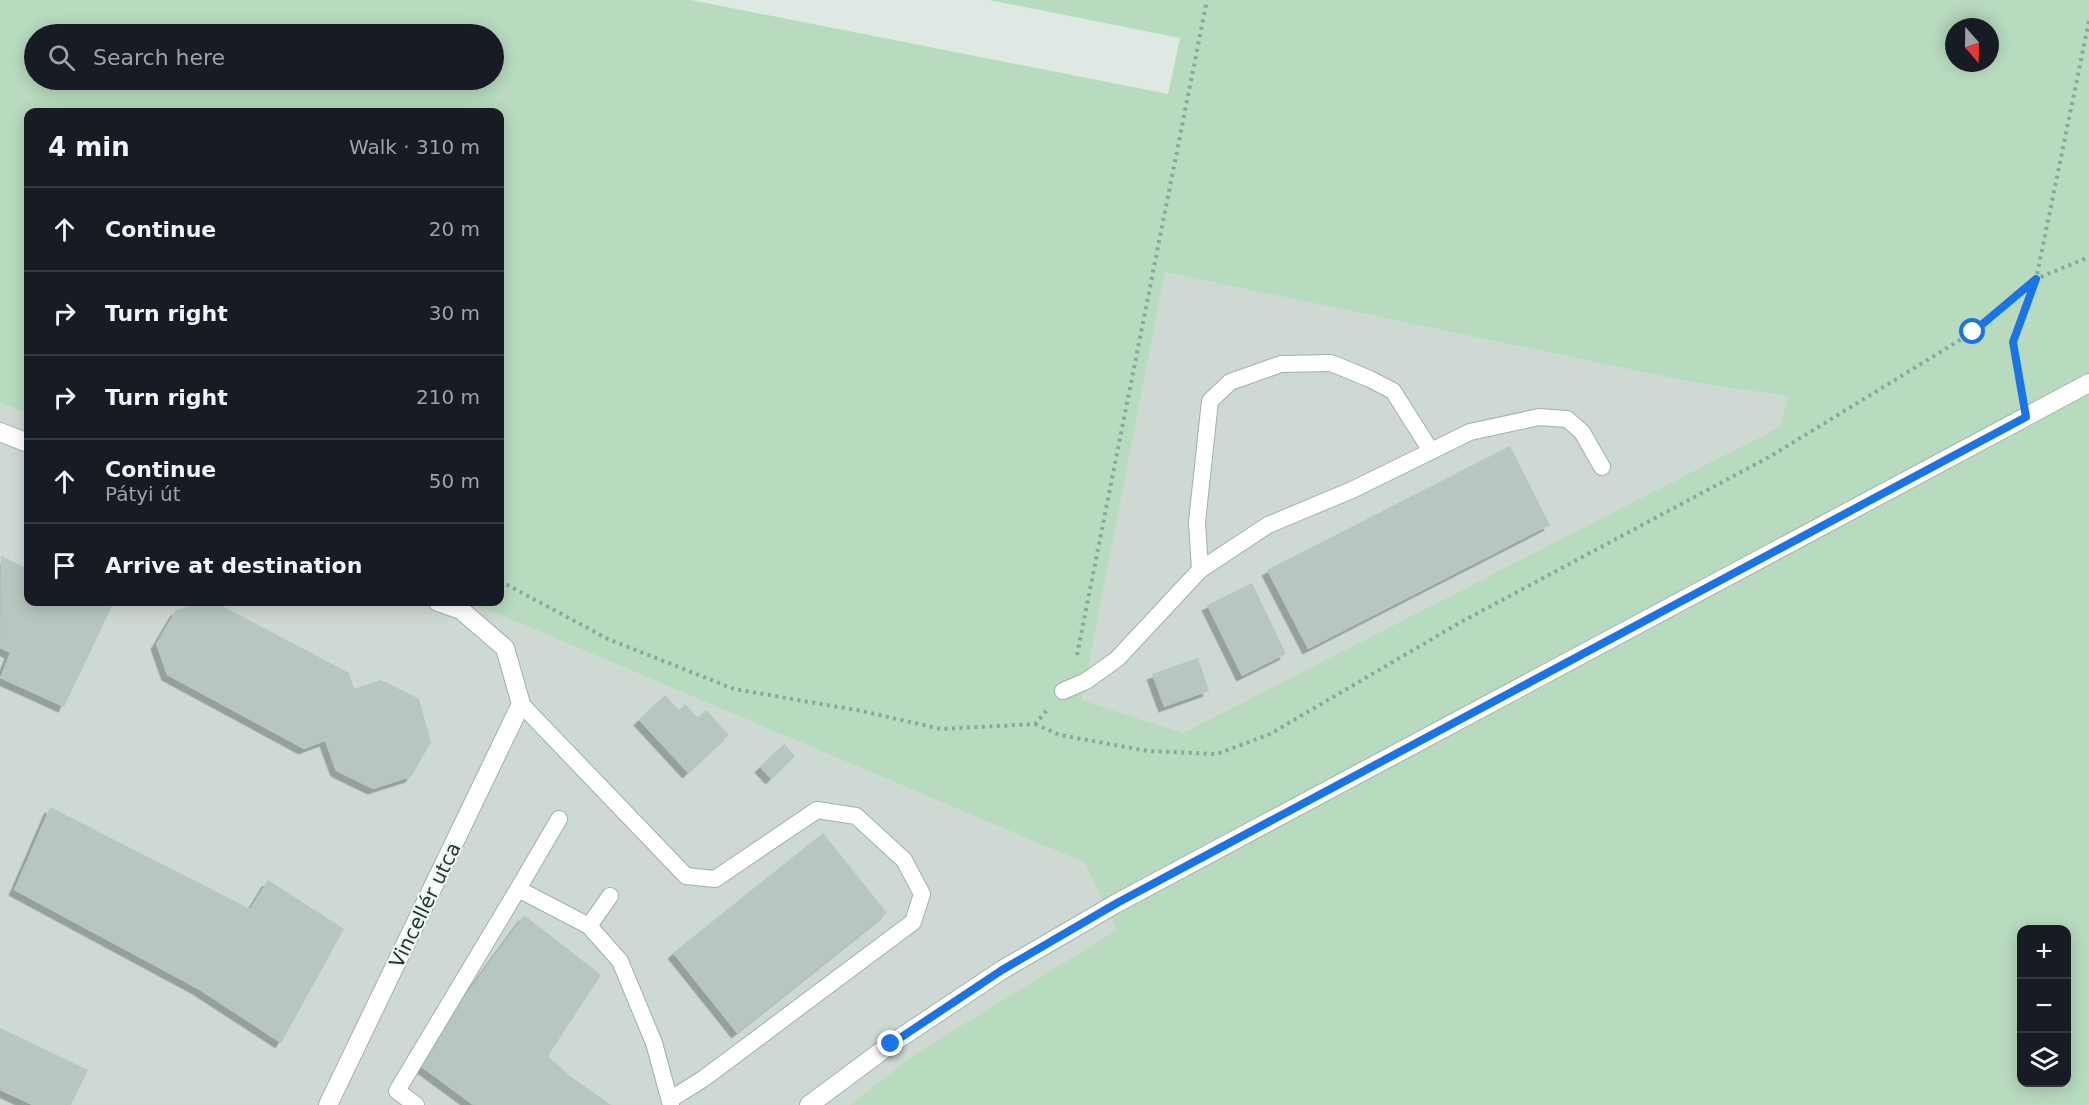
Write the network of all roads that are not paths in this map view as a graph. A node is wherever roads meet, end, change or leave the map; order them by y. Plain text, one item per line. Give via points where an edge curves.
1 (2089, 382) edge
2 (0, 432) edge
3 (24, 441) edge
4 (1431, 451) junction
5 (1602, 467) dead end
6 (1200, 570) junction
7 (450, 606) edge
8 (1063, 691) road end
9 (521, 704) junction
10 (559, 819) dead end
11 (518, 889) junction
12 (610, 896) dead end
13 (589, 926) junction
14 (671, 1102) edge
15 (328, 1105) edge
16 (416, 1105) edge
17 (809, 1105) edge

1 - 17 main road via 1117,903 993,976
2 - 3 main road
4 - 5 lane via 1470,432 1539,417 1558,418 1567,419 1582,432
4 - 6 lane via 1268,525
4 - 6 lane via 1393,392 1330,363 1281,364 1230,382 1210,401 1197,522
6 - 8 lane via 1117,659 1086,681
7 - 9 main road via 461,610 505,648
9 - 14 lane via 686,876 716,879 817,810 856,816 904,860 922,894 913,922
9 - 15 main road, Vincellér utca
10 - 11 lane
11 - 13 lane
11 - 16 lane via 397,1091
12 - 13 lane
13 - 14 lane via 620,961 654,1042

